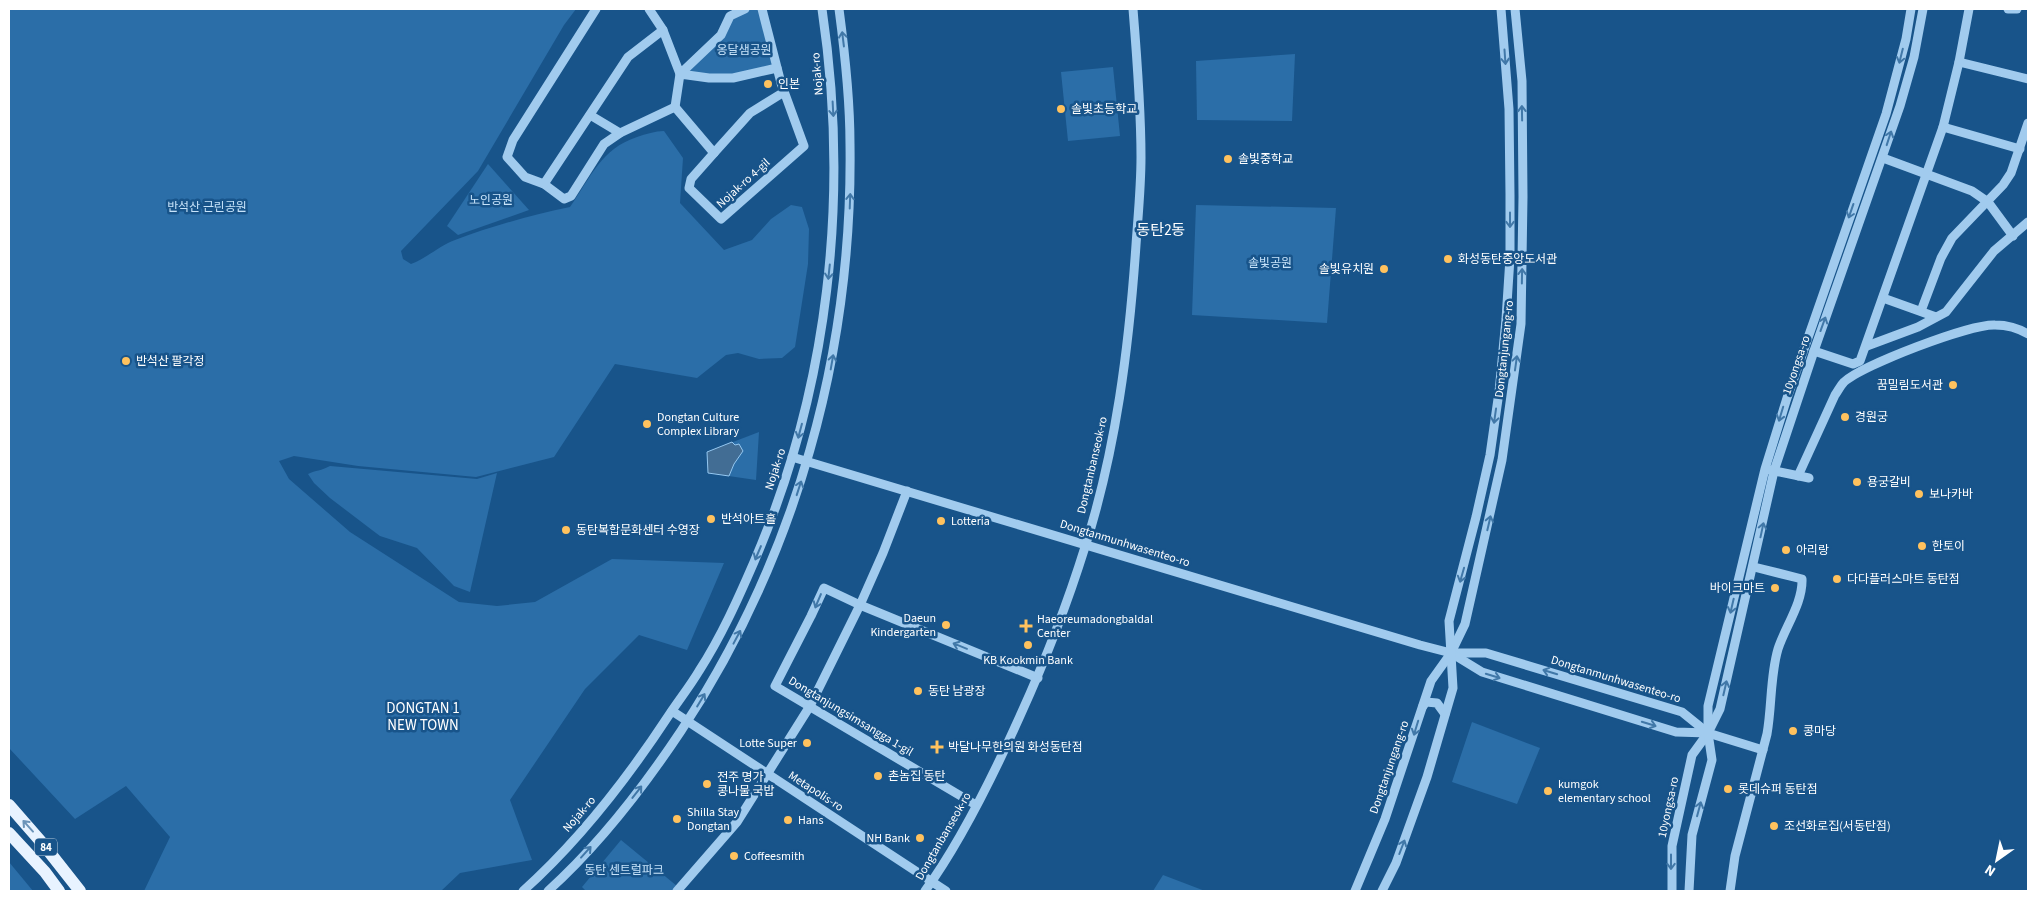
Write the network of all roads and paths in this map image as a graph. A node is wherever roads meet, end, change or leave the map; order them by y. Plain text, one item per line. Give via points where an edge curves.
1 (596, 9) edge
2 (649, 9) edge
3 (745, 9) edge
4 (762, 9) edge
5 (822, 9) edge
6 (839, 9) edge
7 (1133, 9) edge
8 (1501, 9) edge
9 (1515, 9) edge
10 (1911, 9) edge
11 (1922, 9) edge
12 (1969, 9) edge
13 (2008, 9) edge
14 (2016, 9) edge
15 (663, 30) junction
16 (1959, 62) junction
17 (777, 68) junction
18 (680, 74) junction
19 (2028, 79) edge
20 (784, 92) junction
21 (676, 107) junction
22 (590, 114) junction
23 (2028, 123) edge
24 (1943, 127) junction
25 (620, 133) junction
26 (2020, 149) junction
27 (714, 152) junction
28 (1883, 158) junction
29 (1926, 174) junction
30 (544, 184) junction
31 (1988, 202) junction
32 (2028, 222) edge
33 (2013, 236) junction
34 (1883, 298) junction
35 (1921, 311) junction
36 (1936, 317) junction
37 (2028, 334) edge
38 (1867, 346) junction
39 (1814, 351) junction
40 (806, 406) junction
41 (821, 410) junction
42 (792, 457) junction
43 (808, 462) junction
44 (1770, 470) junction
45 (1798, 476) junction
46 (1810, 478) dead end
47 (907, 491) junction
48 (776, 508) junction
49 (790, 513) junction
50 (1086, 545) junction
51 (1754, 567) junction
52 (860, 605) junction
53 (1451, 653) junction
54 (700, 670) junction
55 (1038, 678) junction
56 (713, 679) junction
57 (810, 706) junction
58 (1423, 706) junction
59 (672, 711) junction
60 (1445, 714) junction
61 (688, 721) junction
62 (1708, 733) junction
63 (1763, 750) junction
64 (768, 774) junction
65 (9, 805) edge
66 (976, 805) junction
67 (9, 833) edge
68 (931, 882) junction
69 (678, 890) edge
70 (59, 891) edge
71 (80, 891) edge
72 (523, 891) edge
73 (548, 891) edge
74 (924, 891) edge
75 (946, 891) edge
76 (1355, 891) edge
77 (1382, 891) edge
78 (1672, 891) edge
79 (1690, 891) edge
80 (1730, 891) edge

1 - 30 street via 512,140 507,157 524,177
2 - 15 street
3 - 18 street via 730,16 721,35
4 - 17 street, Nojak-ro 4-gil
5 -> 40 street, Nojak-ro via 832,100 834,206 827,294
41 -> 6 street via 839,320 849,214 848,96
7 - 50 street, Dongtanbanseok-ro via 1141,160 1134,272 1126,361
8 -> 53 street, Dongtanjungang-ro via 1510,166 1506,319 1490,455 1449,621
53 -> 9 street, Dongtanjungang-ro via 1465,624 1494,499 1508,426 1521,324 1522,90
10 -> 44 street, 10yongsa-ro via 1888,107 1786,398
28 -> 11 street, 10yongsa-ro via 1906,86
12 - 16 street
13 - 14 street
15 - 18 street
15 - 22 street via 628,57
16 - 19 street
16 - 24 street
17 - 18 street via 726,78
17 - 20 street, Nojak-ro 4-gil
18 - 21 street
20 - 27 street, Nojak-ro 4-gil via 750,112
20 - 27 street, Nojak-ro 4-gil via 804,146 721,219 689,188 691,179
21 - 25 street
21 - 27 street
22 - 25 street
22 - 30 street
23 - 26 street
24 - 26 street
24 - 29 street
25 - 30 street via 604,144 571,196 564,199
26 - 31 street via 2011,173
28 - 29 street
39 -> 28 street, 10yongsa-ro
29 - 31 street via 1972,191
29 - 34 street
31 - 33 street
31 - 35 street via 1952,238
32 - 33 street
33 - 36 street via 1994,251 1946,312
34 - 35 street
34 - 38 street
35 - 36 street
36 - 38 street
37 - 45 street via 2012,327 1976,327 1880,362 1853,376 1835,395
38 - 39 street via 1860,361 1853,364
39 - 44 street, 10yongsa-ro
40 - 41 street via 813,413
40 -> 42 street, Nojak-ro
41 - 43 street
42 - 43 street, Dongtanmunhwasenteo-ro
42 - 48 street, Nojak-ro
43 - 47 street, Dongtanmunhwasenteo-ro
49 -> 43 street
44 - 45 street
51 -> 44 street, 10yongsa-ro
44 -> 62 street, 10yongsa-ro via 1708,706
45 - 46 street
47 - 50 street, Dongtanmunhwasenteo-ro
47 - 52 street
48 - 49 street via 784,506
48 -> 54 street, Nojak-ro via 738,598
56 -> 49 street via 744,623 775,556
50 - 53 street, Dongtanmunhwasenteo-ro
50 - 55 street, Dongtanbanseok-ro
62 -> 51 street, 10yongsa-ro via 1720,709
51 - 63 street via 1802,579 1776,658 1771,714
55 -> 52 street, Dongtanjungsimsangga 1-gil
52 - 57 street
52 -> 57 street, Dongtanjungsimsangga 1-gil via 824,588 775,686
53 - 58 street, Dongtanjungang-ro via 1431,681
53 - 60 street, Dongtanjungang-ro via 1453,688
53 -> 62 street, Dongtanmunhwasenteo-ro via 1482,672 1676,732
62 -> 53 street, Dongtanmunhwasenteo-ro via 1682,712 1486,653
54 - 56 street via 703,679
54 - 59 street, Nojak-ro
55 - 66 street, Dongtanbanseok-ro
61 -> 56 street
57 - 64 street
57 - 66 street, Dongtanjungsimsangga 1-gil
58 - 60 street via 1426,702 1437,702
58 -> 76 street, Dongtanjungang-ro via 1385,819
59 - 61 street, Metapolis-ro
59 - 72 street, Nojak-ro via 593,818
77 -> 60 street, Dongtanjungang-ro via 1396,864 1428,778
61 - 64 street, Metapolis-ro
73 -> 61 street via 606,830
62 - 63 street
62 -> 78 street, 10yongsa-ro via 1692,755 1674,835
79 -> 62 street, 10yongsa-ro via 1692,835 1712,760
63 - 80 street via 1735,856
64 - 68 street, Metapolis-ro
64 - 69 street via 737,822
71 -> 65 main road, 84
66 - 68 street, Dongtanbanseok-ro
67 - 70 main road, 84
68 - 74 street, Dongtanbanseok-ro
68 - 75 street, Metapolis-ro

